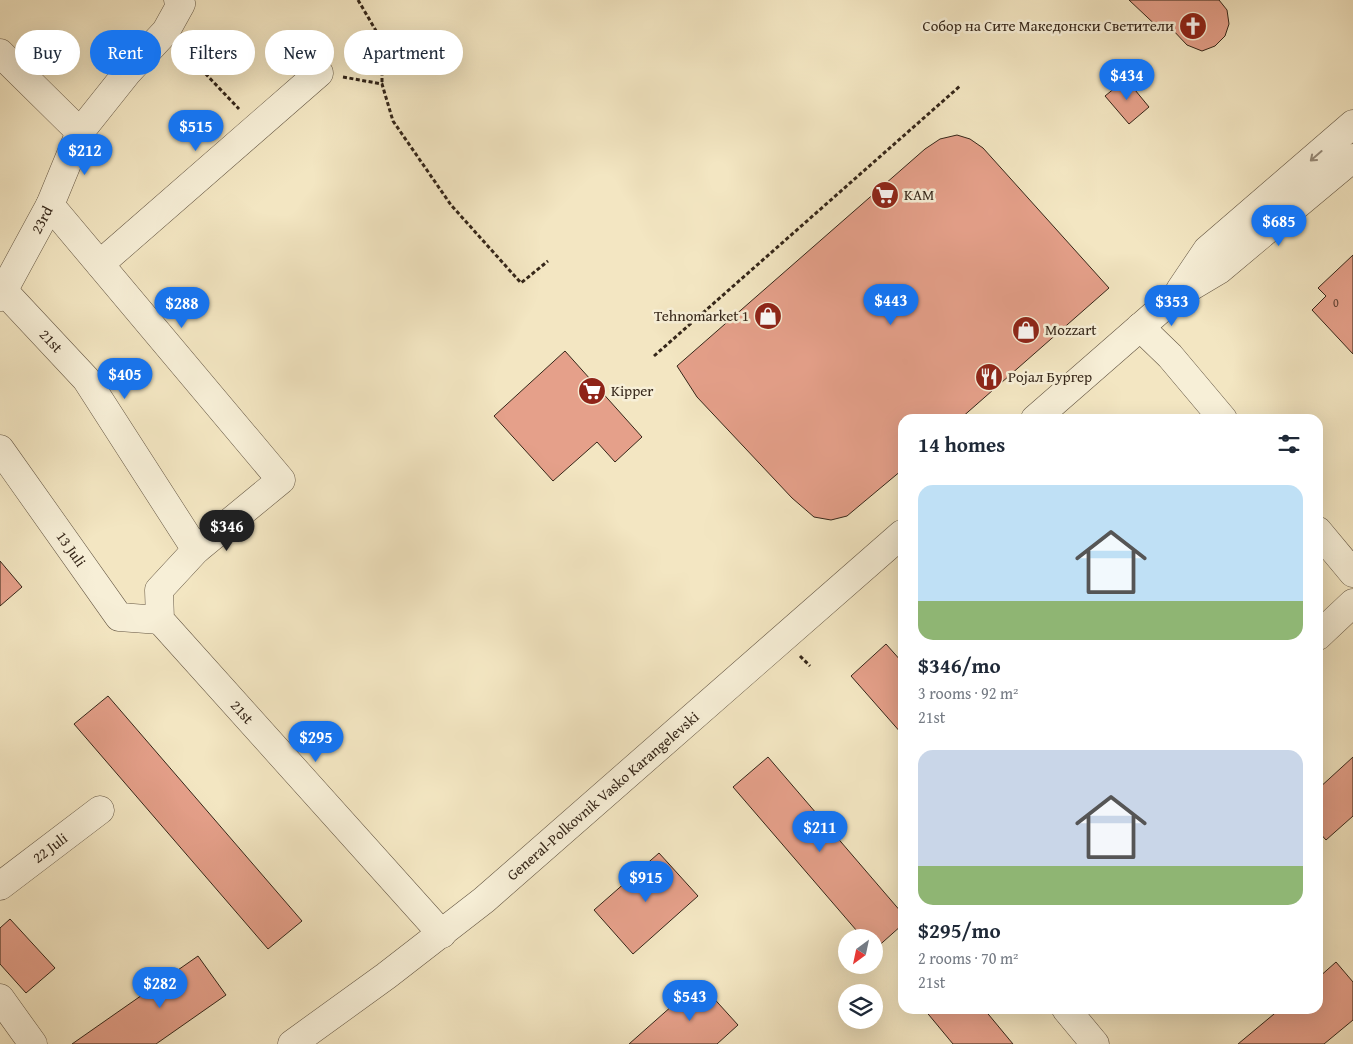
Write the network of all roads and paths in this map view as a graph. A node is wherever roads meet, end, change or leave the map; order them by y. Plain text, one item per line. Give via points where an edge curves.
1 (178, 0) edge
2 (358, 0) edge
3 (166, 31) junction
4 (0, 53) edge
5 (318, 75) edge
6 (331, 75) edge
7 (382, 84) junction
8 (960, 86) dead end
9 (1353, 124) edge
10 (256, 128) junction
11 (80, 132) junction
12 (1353, 158) edge
13 (50, 205) junction
14 (548, 261) dead end
15 (100, 264) junction
16 (1, 291) edge
17 (1176, 295) junction
18 (1140, 327) junction
19 (654, 356) dead end
20 (1041, 414) edge
21 (1219, 414) edge
22 (0, 449) edge
23 (898, 537) edge
24 (1323, 537) edge
25 (196, 550) junction
26 (1353, 573) edge
27 (1353, 603) edge
28 (160, 620) junction
29 (1323, 631) edge
30 (100, 810) dead end
31 (0, 886) edge
32 (442, 934) junction
33 (0, 998) edge
34 (1070, 1014) edge
35 (33, 1044) edge
36 (292, 1044) edge
37 (1095, 1044) edge

1 - 3 street, 23rd via 181,4
2 - 7 path via 382,41
3 - 10 path
3 - 11 street, 23rd
4 - 11 street
5 - 10 street
6 - 7 path
7 - 14 path via 393,122 452,205 521,283
8 - 19 path
9 -> 17 street via 1208,250
10 - 15 street
11 - 13 street, 23rd
12 - 17 street via 1220,270
13 - 15 street
13 - 16 street, 23rd
15 - 25 street via 282,480
16 - 25 street, 21st via 86,378
17 - 18 street
18 - 20 street
18 - 21 street via 1170,356
22 - 28 street, 13 Juli via 119,617
23 - 32 street, General-Polkovnik Vasko Karangelevski
24 - 26 street
25 - 28 street via 159,590
27 - 29 street
28 - 32 street, 21st
30 - 31 street, 22 Juli
32 - 36 street, General-Polkovnik Vasko Karangelevski
33 - 35 street
34 - 37 street

